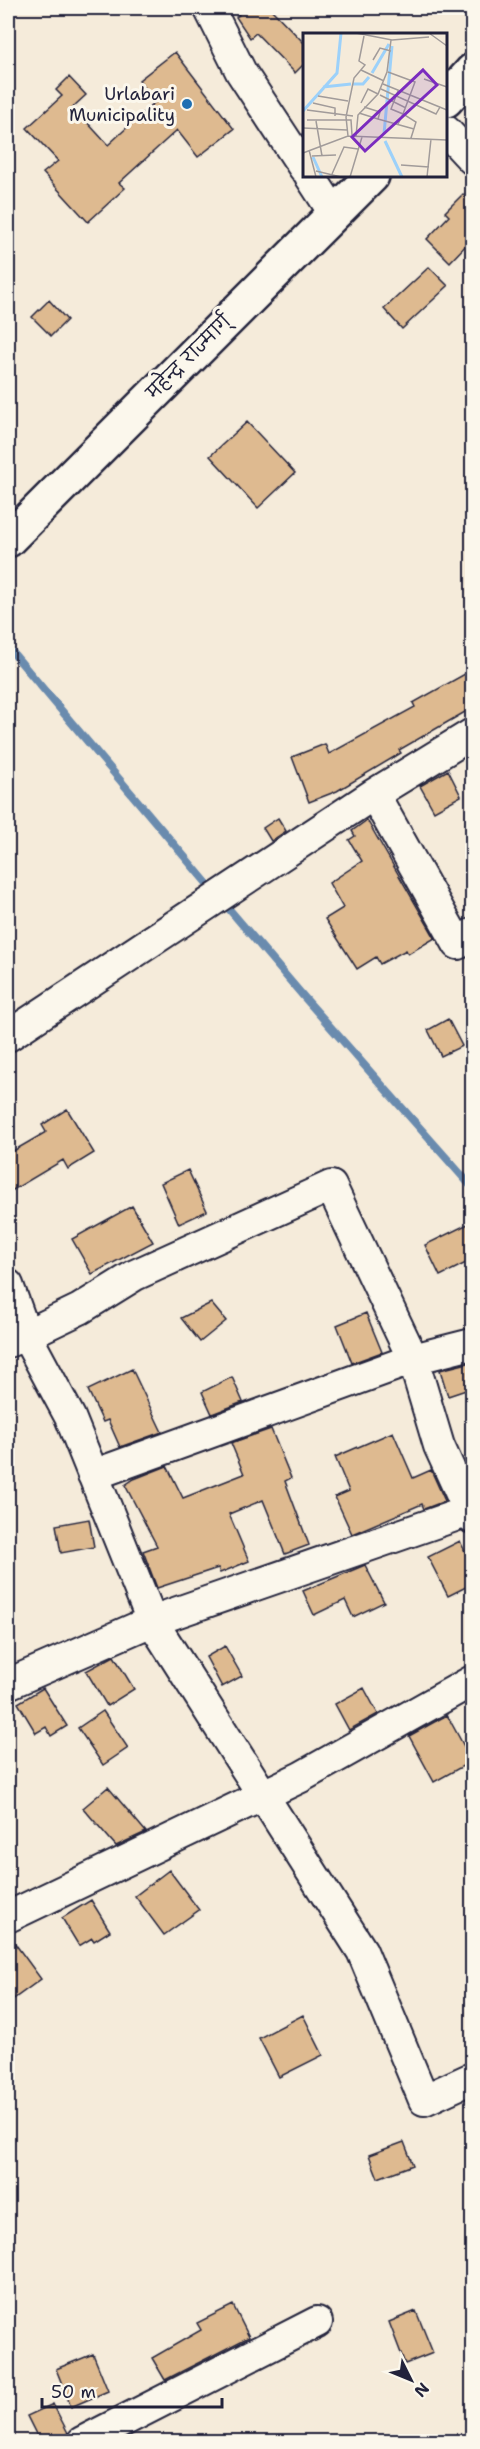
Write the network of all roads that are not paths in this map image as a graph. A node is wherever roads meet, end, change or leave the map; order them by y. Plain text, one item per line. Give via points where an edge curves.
1 (209, 8) edge
2 (472, 71) edge
3 (447, 99) edge
4 (447, 132) edge
5 (472, 159) edge
6 (303, 166) edge
7 (311, 177) edge
8 (371, 177) edge
9 (334, 213) junction
10 (8, 540) edge
11 (472, 734) edge
12 (374, 794) junction
13 (472, 934) edge
14 (8, 1036) edge
15 (8, 1285) edge
16 (17, 1339) edge
17 (472, 1344) edge
18 (413, 1359) junction
19 (93, 1475) junction
20 (472, 1513) edge
21 (152, 1621) junction
22 (472, 1681) edge
23 (8, 1684) edge
24 (262, 1796) junction
25 (8, 1917) edge
26 (472, 2078) edge
27 (317, 2322) dead end
28 (82, 2442) edge

1 - 6 street via 241,72
2 - 3 highway
4 - 5 street
7 - 9 street
8 - 9 highway, महेन्द्र राज्मार्ग्
9 - 10 highway, महेन्द्र राज्मार्ग्
11 - 12 street
12 - 13 street via 458,944
12 - 14 street
15 - 16 street
16 - 18 street via 80,1309 135,1275 332,1186
16 - 19 street via 70,1417
17 - 18 street
18 - 19 street
18 - 20 street via 439,1446
19 - 21 street
20 - 21 street
21 - 23 street
21 - 24 street
22 - 24 street
24 - 25 street
24 - 26 street via 362,1951 424,2100
27 - 28 street

